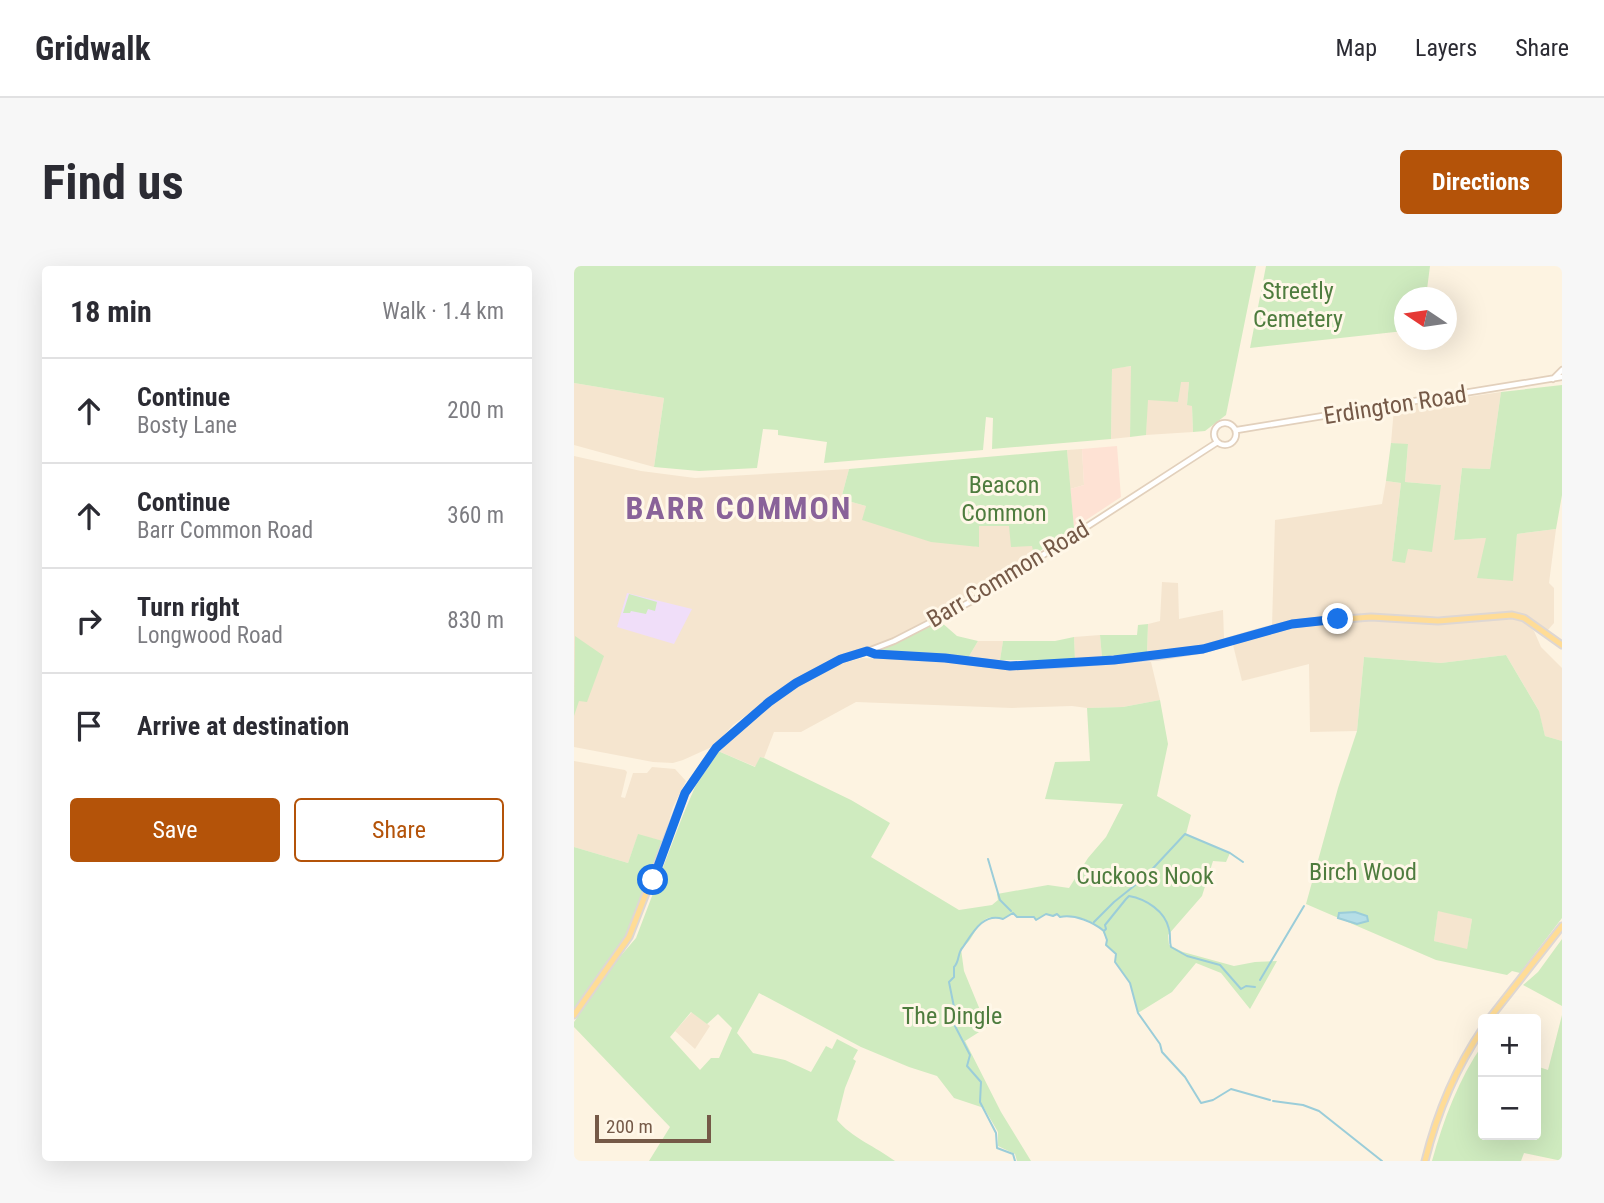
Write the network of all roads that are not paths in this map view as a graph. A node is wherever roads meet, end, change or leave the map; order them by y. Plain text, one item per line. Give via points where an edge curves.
1 (1562, 370) edge
2 (1562, 377) edge
3 (1552, 379) junction
4 (1237, 430) junction
5 (1216, 443) junction
6 (1562, 643) edge
7 (867, 651) junction
8 (1562, 926) edge
9 (1493, 1014) edge
10 (574, 1015) edge
11 (1478, 1037) edge
12 (1424, 1161) edge

1 - 3 street
2 - 3 street, Erdington Road
3 - 4 street, Erdington Road
4 - 5 street via 1228,443
4 - 5 street via 1229,423 1221,424 1213,434
5 - 7 street, Barr Common Road via 972,601
6 - 7 main road via 1512,615 1438,621 1371,617 1292,624 1203,649 1064,664 996,665
7 - 10 main road, Barr Common Road via 841,659 782,692 725,739 698,772 685,793 629,937
8 - 9 main road
11 - 12 main road via 1452,1081

